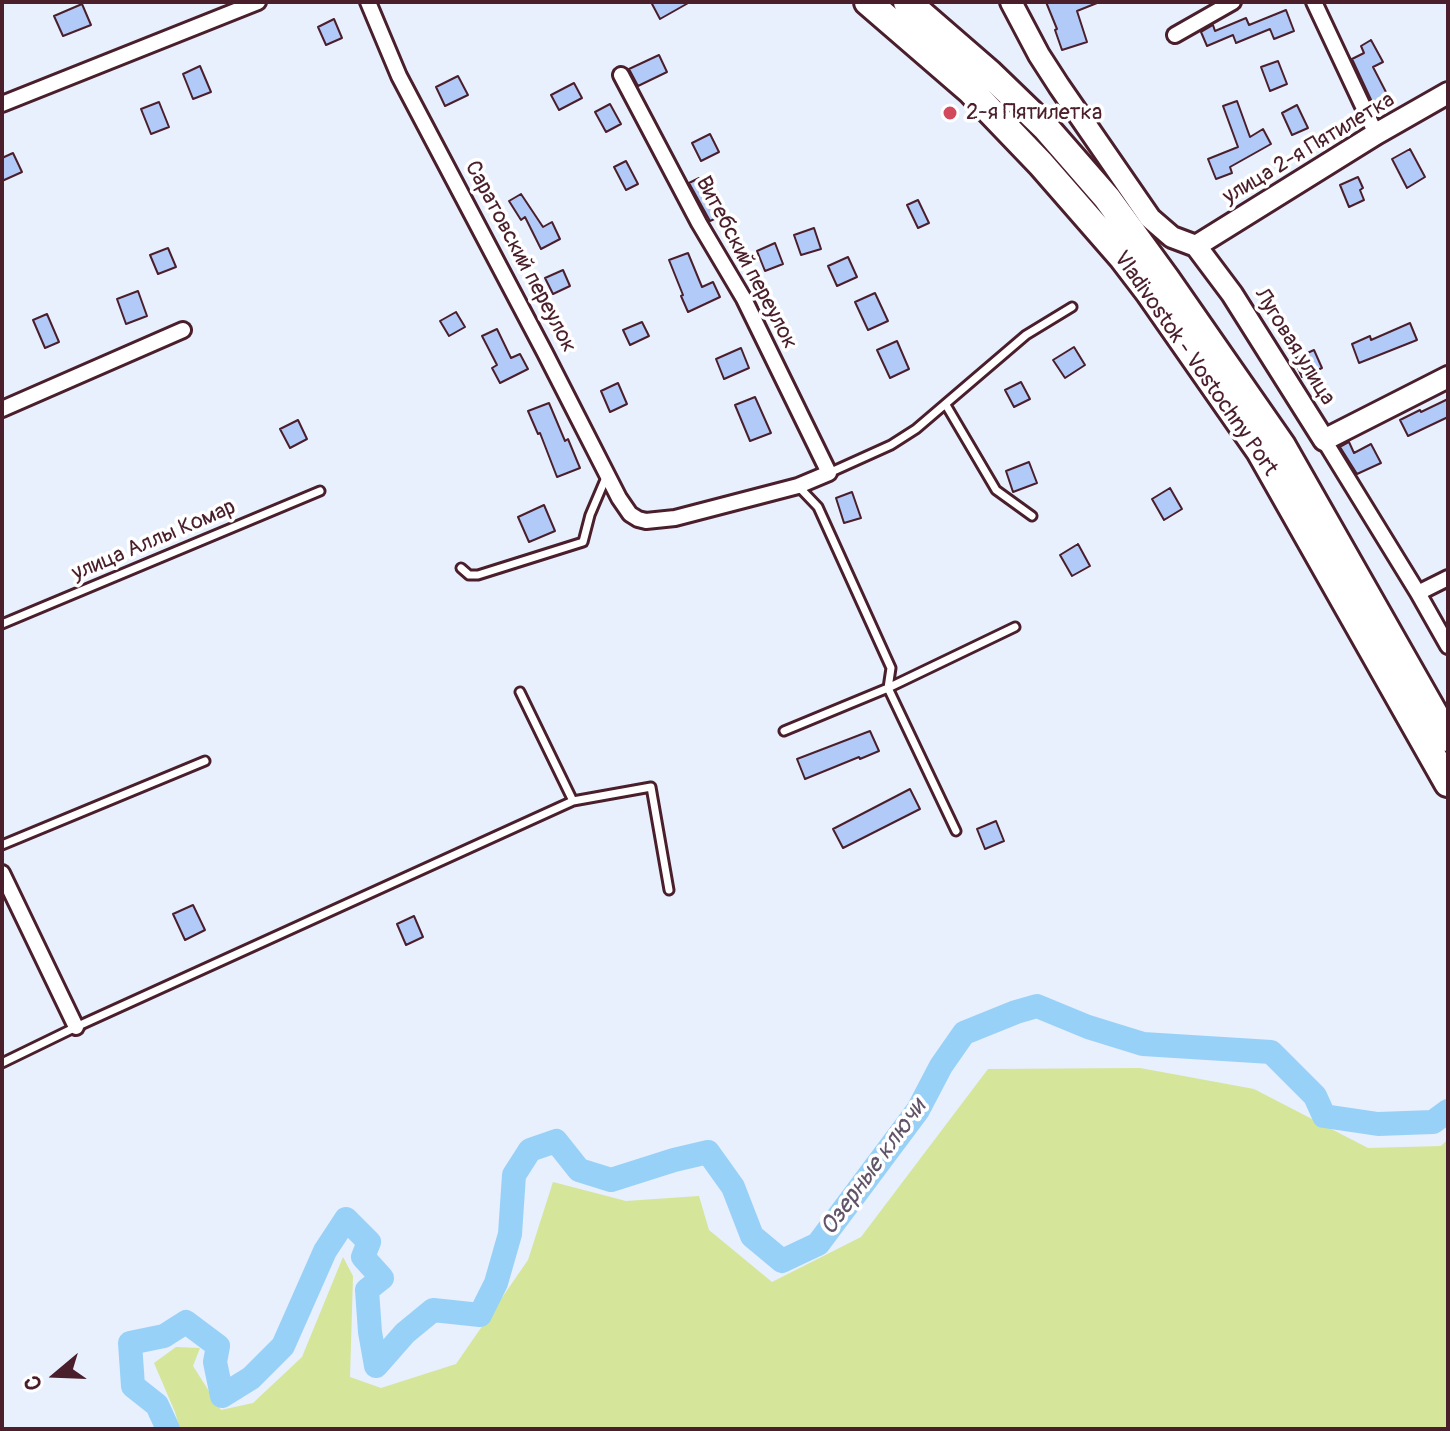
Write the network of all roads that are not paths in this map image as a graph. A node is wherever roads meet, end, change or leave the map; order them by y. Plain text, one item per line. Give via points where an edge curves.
1 (258, 2) edge
2 (368, 2) edge
3 (868, 2) edge
4 (907, 2) edge
5 (1011, 2) edge
6 (1233, 2) edge
7 (1314, 2) edge
8 (931, 13) edge
9 (1175, 35) dead end
10 (621, 75) dead end
11 (1448, 93) edge
12 (2, 104) edge
13 (1376, 134) junction
14 (1196, 246) junction
15 (1072, 307) dead end
16 (183, 330) dead end
17 (1448, 377) edge
18 (946, 405) junction
19 (2, 409) edge
20 (1324, 440) junction
21 (829, 473) junction
22 (608, 475) junction
23 (798, 486) junction
24 (320, 491) dead end
25 (1032, 516) dead end
26 (461, 568) dead end
27 (1448, 578) edge
28 (1418, 593) junction
29 (2, 624) edge
30 (1015, 627) dead end
31 (1448, 646) edge
32 (888, 688) junction
33 (520, 692) dead end
34 (784, 731) dead end
35 (1448, 738) edge
36 (205, 761) dead end
37 (1448, 783) edge
38 (573, 801) junction
39 (956, 831) dead end
40 (2, 845) edge
41 (2, 873) edge
42 (669, 890) dead end
43 (76, 1027) junction
44 (2, 1063) edge

1 - 12 street
2 - 22 street, Саратовский переулок via 399,76
3 - 37 highway, Vladivostok - Vostochny Port via 971,91 1041,164 1149,292 1260,451
4 - 8 highway, Vladivostok - Vostochny Port
5 - 14 main road via 1052,76 1150,218 1172,237
6 - 9 street
7 - 13 street
8 - 35 highway, Vladivostok - Vostochny Port via 1046,128 1107,198 1166,279 1282,446
10 - 21 street, Витебский переулок via 744,299
11 - 13 main road, улица 2-я Пятилетка
13 - 14 main road, улица 2-я Пятилетка
14 - 20 main road, Луговая улица
15 - 18 lane via 1026,335
16 - 19 street
17 - 20 main road, Луговая улица
18 - 21 lane via 891,445
18 - 25 lane via 996,490
20 - 28 street
21 - 23 street
22 - 23 street, Саратовский переулок via 623,507 646,521
22 - 26 lane via 583,542 478,575
23 - 32 lane via 818,507 891,668
24 - 29 lane, улица Аллы Комар
27 - 28 street
28 - 31 street
30 - 32 lane
32 - 34 lane
32 - 39 lane
33 - 38 lane
36 - 40 lane
38 - 42 lane via 651,787
38 - 43 lane
41 - 43 street
43 - 44 lane

